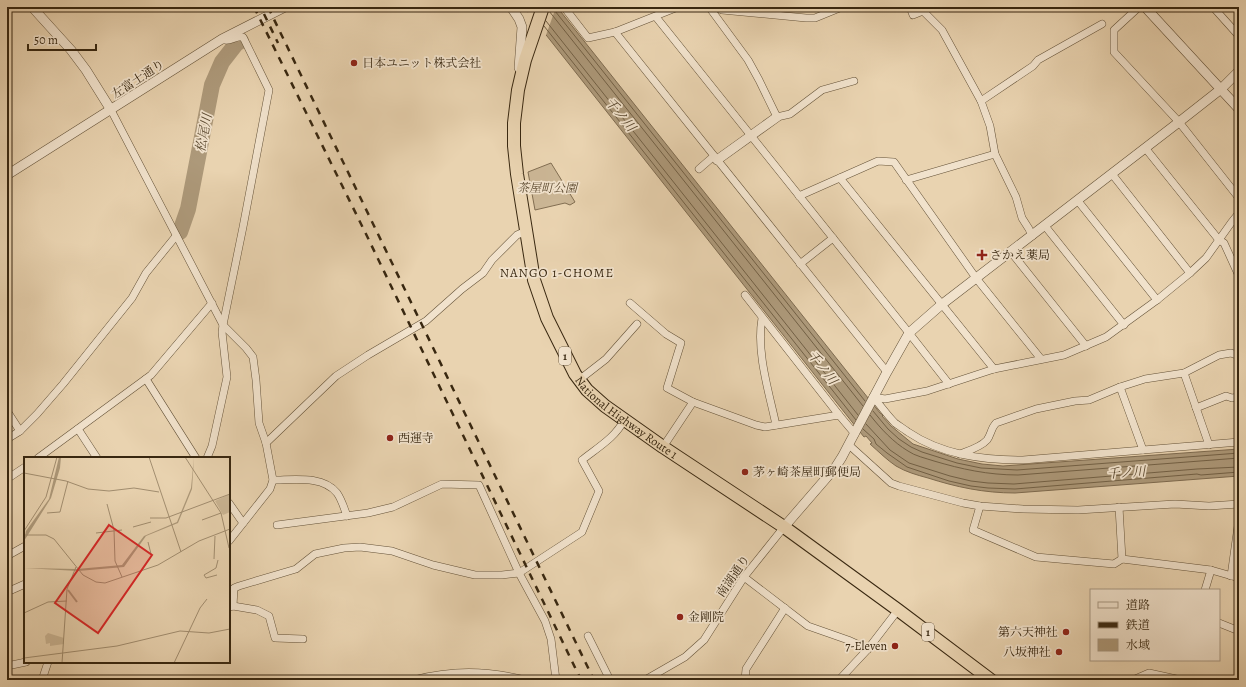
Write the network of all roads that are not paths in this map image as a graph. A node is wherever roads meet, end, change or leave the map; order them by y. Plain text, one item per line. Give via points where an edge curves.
1 (32, 7) edge
2 (285, 7) edge
3 (511, 7) edge
4 (543, 7) edge
5 (564, 7) edge
6 (678, 7) edge
7 (709, 7) edge
8 (714, 7) edge
9 (842, 7) edge
10 (910, 7) edge
11 (932, 7) edge
12 (1139, 7) edge
13 (1145, 7) edge
14 (1213, 7) edge
15 (923, 11) junction
16 (656, 17) junction
17 (1102, 24) dead end
18 (615, 32) junction
19 (1239, 36) edge
20 (222, 39) junction
21 (1239, 70) edge
22 (854, 81) dead end
23 (1221, 89) junction
24 (518, 90) junction
25 (981, 101) junction
26 (1239, 108) edge
27 (111, 110) junction
28 (777, 117) junction
29 (1179, 122) junction
30 (751, 135) junction
31 (1146, 149) junction
32 (995, 154) junction
33 (716, 158) junction
34 (699, 169) dead end
35 (1112, 174) junction
36 (7, 176) edge
37 (840, 178) junction
38 (906, 180) junction
39 (799, 196) junction
40 (1239, 198) edge
41 (1078, 201) junction
42 (1239, 213) edge
43 (1045, 226) junction
44 (526, 231) junction
45 (176, 236) junction
46 (1032, 236) junction
47 (833, 238) junction
48 (1219, 240) junction
49 (1011, 252) junction
50 (800, 264) junction
51 (1190, 273) junction
52 (1239, 276) edge
53 (976, 278) junction
54 (745, 295) dead end
55 (1157, 300) junction
56 (212, 303) junction
57 (630, 303) dead end
58 (942, 305) junction
59 (762, 318) junction
60 (637, 324) dead end
61 (223, 325) junction
62 (1124, 325) junction
63 (909, 332) junction
64 (1086, 346) junction
65 (1239, 356) edge
66 (1041, 359) junction
67 (994, 369) junction
68 (887, 372) junction
69 (1184, 373) junction
70 (146, 379) junction
71 (580, 380) junction
72 (949, 384) junction
73 (1120, 387) junction
74 (1239, 396) edge
75 (873, 397) junction
76 (693, 402) junction
77 (1196, 408) junction
78 (7, 411) edge
79 (839, 415) junction
80 (9, 420) edge
81 (624, 420) junction
82 (776, 425) junction
83 (78, 429) junction
84 (20, 431) junction
85 (855, 434) junction
86 (7, 439) edge
87 (1239, 442) edge
88 (266, 443) junction
89 (849, 445) junction
90 (1209, 445) junction
91 (663, 447) junction
92 (1143, 450) junction
93 (960, 454) junction
94 (39, 457) edge
95 (96, 457) edge
96 (195, 457) edge
97 (207, 457) edge
98 (24, 468) edge
99 (7, 479) edge
100 (273, 480) junction
101 (230, 504) edge
102 (1239, 504) edge
103 (980, 506) junction
104 (1119, 507) junction
105 (347, 516) junction
106 (1239, 519) edge
107 (243, 523) junction
108 (278, 525) dead end
109 (784, 527) junction
110 (230, 540) edge
111 (24, 547) edge
112 (7, 556) edge
113 (1122, 559) junction
114 (1211, 570) junction
115 (519, 573) junction
116 (1231, 576) junction
117 (744, 577) junction
118 (1239, 578) edge
119 (24, 584) edge
120 (1205, 589) edge
121 (7, 592) edge
122 (231, 607) edge
123 (785, 608) junction
124 (898, 610) junction
125 (1220, 623) edge
126 (1239, 631) edge
127 (588, 636) dead end
128 (303, 639) dead end
129 (868, 649) junction
130 (24, 662) edge
131 (48, 663) edge
132 (7, 666) edge
133 (42, 680) edge
134 (413, 680) edge
135 (525, 680) edge
136 (556, 680) edge
137 (610, 680) edge
138 (645, 680) edge
139 (745, 680) edge
140 (839, 680) edge
141 (991, 680) edge
142 (1133, 680) edge
143 (1181, 680) edge

1 - 27 street via 71,50
2 - 20 street, 左富士通り
3 - 24 street via 522,27
4 - 24 highway, National Highway Route 1 / 1
5 - 18 street via 588,38
6 - 16 street
7 - 28 street via 748,60
8 - 9 street via 722,10 815,18
10 - 15 street via 913,15
11 - 15 street
12 - 29 street via 1114,30 1114,52
13 - 23 street
14 - 19 street
15 - 25 street via 942,30
16 - 18 street
16 - 30 street
17 - 25 street via 1038,60
18 - 33 street
20 - 27 street, 左富士通り
20 - 61 street via 227,41 243,37 269,90
21 - 23 street
22 - 28 street via 822,90 790,114
23 - 26 street
23 - 29 street
24 - 44 highway, National Highway Route 1 / 1 via 514,146
25 - 32 street via 990,126
27 - 36 street, 左富士通り
27 - 45 street
28 - 30 street
29 - 31 street
29 - 40 street
30 - 33 street
30 - 39 street
31 - 35 street
31 - 48 street
32 - 38 street
32 - 46 street
33 - 34 street
33 - 50 street
35 - 41 street
35 - 51 street
37 - 38 street via 878,161 894,162
37 - 39 street
37 - 58 street
38 - 53 street
39 - 47 street
41 - 43 street
41 - 55 street
42 - 48 street
43 - 46 street
43 - 62 street
44 - 71 highway, National Highway Route 1 / 1 via 534,280 543,308
44 - 88 street via 517,235 483,273 426,321 336,376
45 - 56 street
45 - 84 street via 146,273 132,298 48,402
46 - 49 street
47 - 50 street
47 - 63 street
48 - 51 street via 1206,258
48 - 52 street via 1224,243
49 - 53 street
49 - 64 street
50 - 68 street
51 - 55 street
53 - 58 street
53 - 66 street
54 - 59 street
55 - 62 street
56 - 61 street
56 - 70 street
57 - 76 street via 666,334 682,343 668,388
58 - 63 street
58 - 67 street
59 - 79 street
59 - 82 street via 760,331 764,372
60 - 71 street via 606,360
61 - 88 street via 253,357 259,423
61 - 97 street via 227,377
62 - 64 street
63 - 68 street
63 - 72 street
64 - 66 street via 1064,355
65 - 69 street via 1231,352 1219,355
66 - 67 street
67 - 72 street
68 - 75 street
69 - 73 street via 1155,376
69 - 77 street
70 - 83 street
70 - 96 street
71 - 81 highway, National Highway Route 1 / 1 via 587,390
72 - 75 street via 885,399
73 - 92 street
73 - 93 street via 1089,400 1036,408 996,423 987,440
74 - 77 street via 1226,396
75 - 85 street
75 - 93 street via 896,424 918,439
76 - 82 street via 756,425
76 - 91 street
77 - 90 street
78 - 80 street
79 - 82 street
79 - 85 street
80 - 84 street
81 - 91 highway, National Highway Route 1 / 1
81 - 115 street via 608,440 582,460 599,491 584,530
83 - 94 street
83 - 95 street
84 - 86 street
85 - 89 street
87 - 90 street
88 - 100 street
89 - 103 street via 899,486
89 - 109 street via 835,468
90 - 92 street
91 - 109 highway, National Highway Route 1 / 1
92 - 93 street via 1022,460 997,460
98 - 99 street
100 - 105 street via 315,480 328,485 337,492
100 - 107 street via 270,488
101 - 107 street
102 - 104 street
103 - 104 street via 1078,510
103 - 113 street via 973,530 1036,557 1114,564
104 - 113 street
105 - 108 street
105 - 115 street via 393,507 442,484 479,485
106 - 116 street
107 - 110 street
109 - 117 street, 南湖通り
109 - 124 highway, National Highway Route 1 / 1
111 - 112 street
113 - 114 street
114 - 116 street
114 - 120 street
115 - 122 street via 475,575 433,565 392,551 344,548 315,554 296,569 234,588
115 - 136 street via 545,621 551,639
116 - 118 street
117 - 123 street
117 - 138 street, 南湖通り via 704,640 685,656
119 - 121 street
122 - 128 street via 258,610 269,616 275,638
123 - 129 street via 808,626
123 - 139 street via 746,669
124 - 129 street
124 - 141 highway, National Highway Route 1 / 1
125 - 126 street
127 - 137 street
129 - 140 street
130 - 132 street
131 - 133 street
134 - 135 street via 442,673 479,672
142 - 143 street via 1149,673

